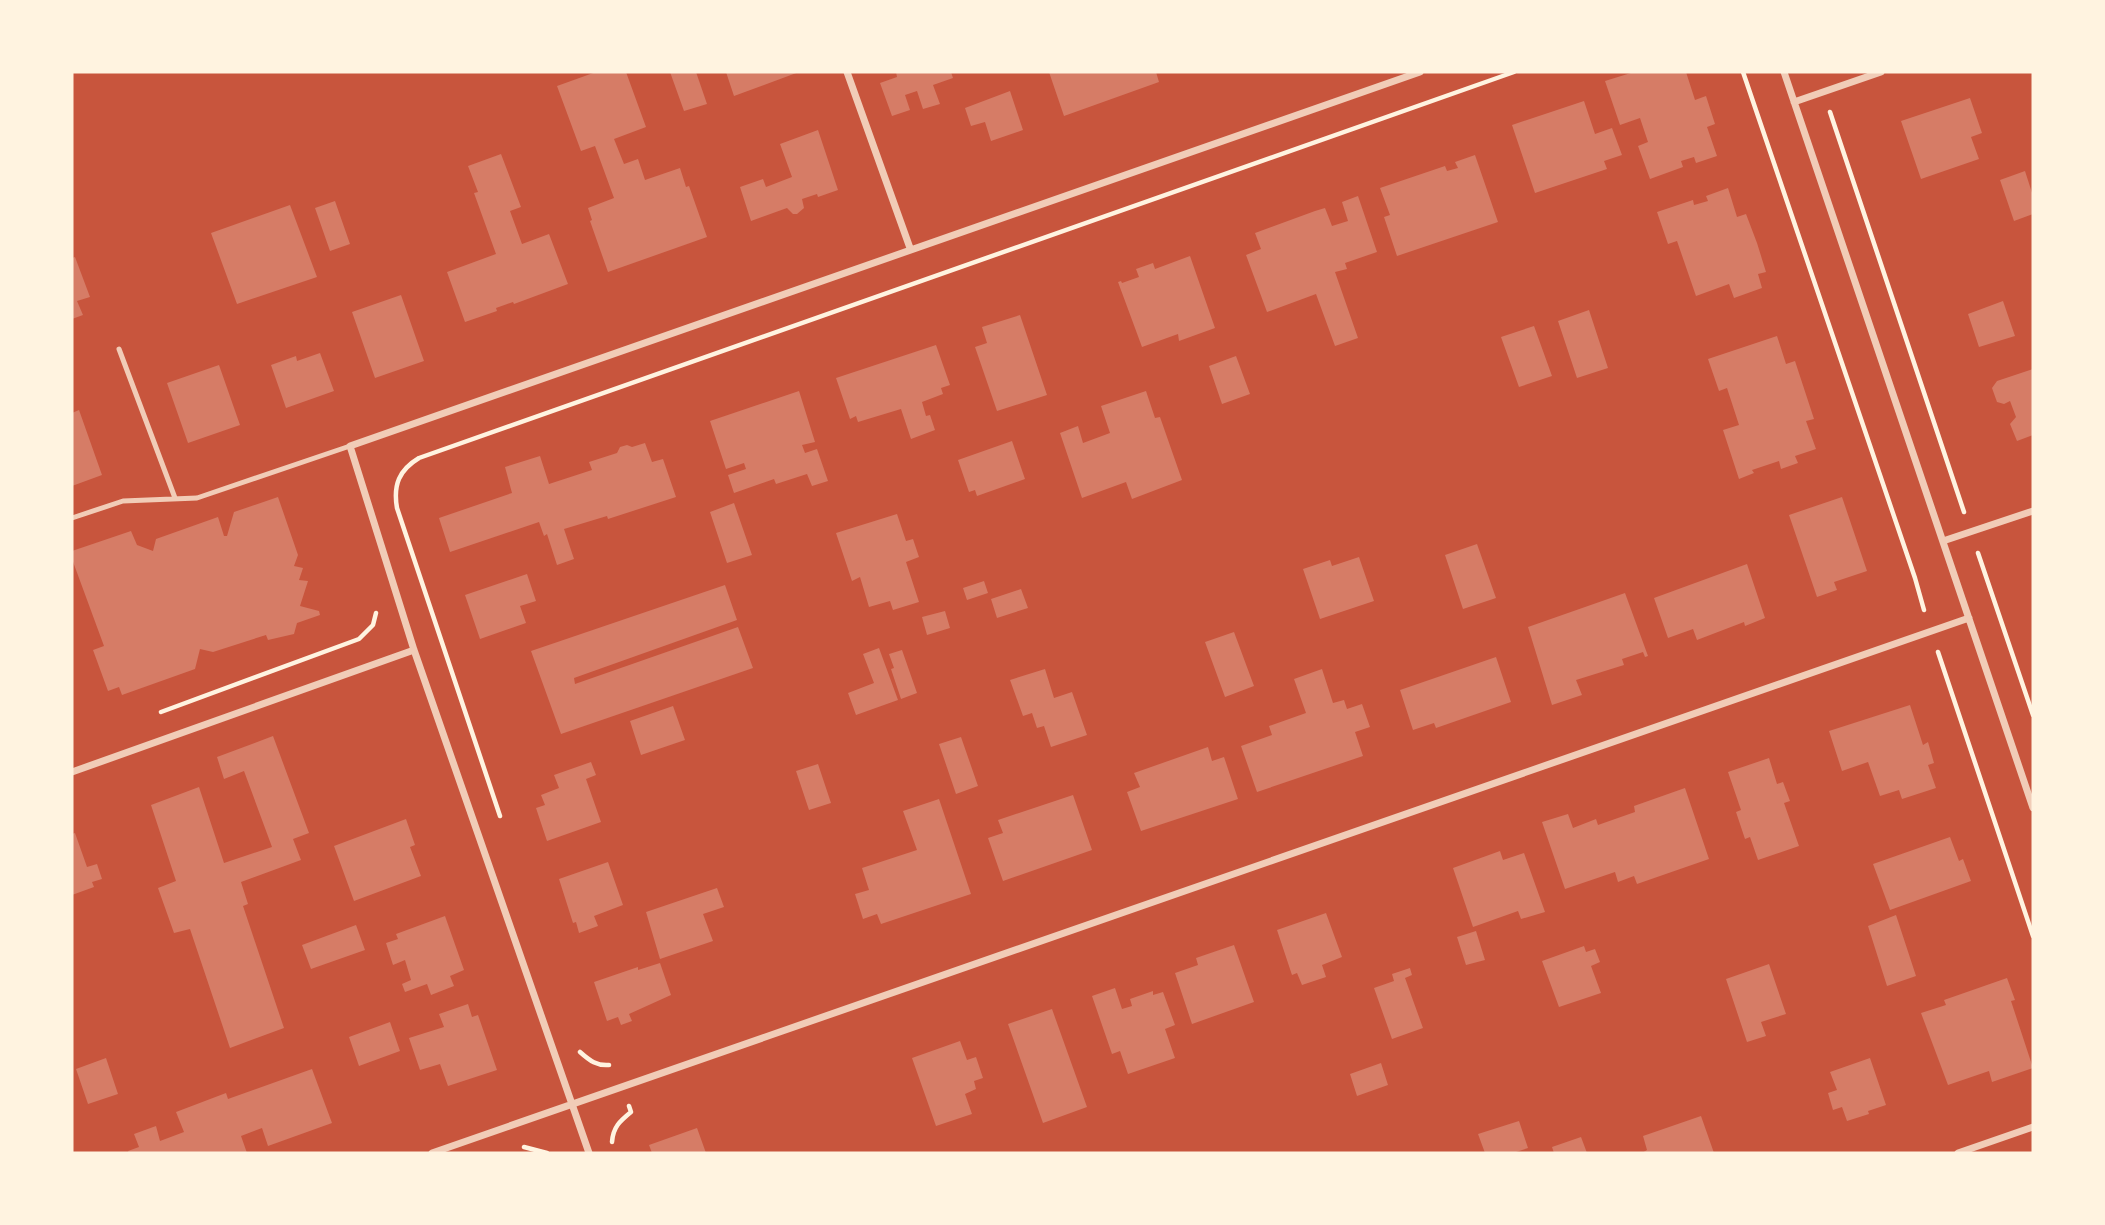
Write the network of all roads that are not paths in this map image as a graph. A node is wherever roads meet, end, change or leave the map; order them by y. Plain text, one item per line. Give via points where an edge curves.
1 (848, 72) edge
2 (1420, 72) edge
3 (1784, 72) edge
4 (1881, 72) edge
5 (1794, 102) junction
6 (910, 248) junction
7 (119, 348) dead end
8 (350, 446) junction
9 (175, 498) junction
10 (2033, 511) edge
11 (72, 518) edge
12 (1943, 541) junction
13 (1969, 618) junction
14 (414, 650) junction
15 (72, 772) edge
16 (2033, 808) edge
17 (573, 1103) junction
18 (2033, 1127) edge
19 (432, 1153) edge
20 (589, 1153) edge
21 (1958, 1153) edge

1 - 6 street
2 - 6 street
3 - 5 street
4 - 5 street
5 - 12 street
6 - 8 street
7 - 9 lane
8 - 9 lane via 197,498
8 - 14 street
9 - 11 lane via 123,500
10 - 12 street
12 - 13 street
13 - 16 street
13 - 17 street
14 - 15 street
14 - 17 street
17 - 19 street
17 - 20 street
18 - 21 street

